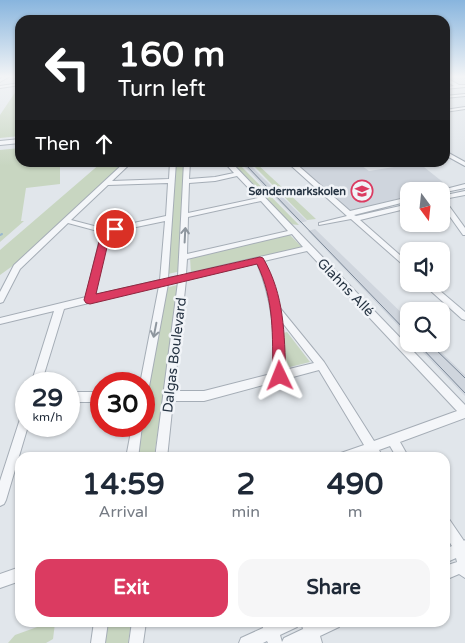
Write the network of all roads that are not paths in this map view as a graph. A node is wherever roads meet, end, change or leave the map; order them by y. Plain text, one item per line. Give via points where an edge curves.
1 (465, 108) edge
2 (450, 110) edge
3 (15, 140) edge
4 (0, 142) edge
5 (450, 156) edge
6 (465, 164) edge
7 (124, 167) edge
8 (172, 167) edge
9 (187, 167) edge
10 (231, 167) edge
11 (296, 167) edge
12 (238, 174) junction
13 (171, 181) junction
14 (187, 181) junction
15 (106, 183) junction
16 (465, 186) edge
17 (450, 189) edge
18 (465, 193) edge
19 (450, 196) edge
20 (262, 199) junction
21 (400, 202) edge
22 (400, 208) edge
23 (450, 211) edge
24 (186, 215) junction
25 (351, 217) junction
26 (168, 218) junction
27 (66, 221) junction
28 (322, 224) dead end
29 (115, 229) junction
30 (292, 232) junction
31 (465, 233) edge
32 (309, 248) junction
33 (184, 256) junction
34 (400, 259) edge
35 (260, 260) junction
36 (183, 278) junction
37 (164, 282) junction
38 (437, 292) edge
39 (0, 300) edge
40 (90, 300) junction
41 (60, 307) junction
42 (278, 311) junction
43 (463, 312) edge
44 (0, 322) edge
45 (321, 365) junction
46 (40, 372) edge
47 (147, 372) edge
48 (280, 376) junction
49 (170, 396) junction
50 (465, 412) edge
51 (20, 437) edge
52 (135, 437) edge
53 (392, 439) junction
54 (372, 447) junction
55 (133, 452) edge
56 (162, 452) edge
57 (358, 452) edge
58 (375, 452) edge
59 (400, 452) edge
60 (0, 500) edge
61 (450, 531) edge
62 (463, 548) edge
63 (450, 554) edge
64 (464, 567) edge
65 (450, 571) edge
66 (15, 576) edge
67 (0, 581) edge
68 (100, 627) edge
69 (138, 627) edge
70 (324, 627) edge
71 (272, 632) edge
72 (312, 633) edge
73 (98, 643) edge
74 (136, 643) edge
75 (246, 643) edge
76 (289, 643) edge

1 - 2 street
3 - 4 street
5 - 6 street
7 - 15 street
8 - 13 street, Dalgas Boulevard
9 - 14 street, Dalgas Boulevard
10 - 12 street, Glahns Allé
11 - 25 street
12 - 14 street
12 - 20 street, Glahns Allé
13 - 15 street
13 - 26 street, Dalgas Boulevard
14 - 24 street, Dalgas Boulevard
15 - 27 street
16 - 17 street
18 - 19 street
20 - 24 street
20 - 30 street, Glahns Allé
21 - 25 street
22 - 25 street
23 - 31 street
33 -> 24 street, Dalgas Boulevard
25 - 28 street
25 - 34 street
26 - 29 street
26 - 37 street, Dalgas Boulevard
27 - 29 street
27 - 39 street via 17,267
29 - 40 street via 104,238
30 - 32 street, Glahns Allé
30 - 33 street
32 - 35 street
32 - 50 street, Glahns Allé
33 - 36 street, Dalgas Boulevard
35 - 36 street
35 - 42 street
36 - 37 street
36 - 49 street, Dalgas Boulevard
37 - 40 street
37 -> 47 street, Dalgas Boulevard
38 - 43 street
40 - 41 street
41 - 44 street
41 - 46 street
42 - 45 street
42 - 48 street
45 - 48 street
45 - 54 street
48 - 49 street via 204,396
49 - 56 street, Dalgas Boulevard
50 - 53 street
51 - 60 street
52 - 55 street
53 - 54 street
53 - 59 street
54 - 57 street
54 - 58 street
61 - 62 street
62 - 63 street
62 - 64 street
64 - 65 street
66 - 67 street
68 - 73 street
69 - 74 street
70 - 72 street
71 - 75 street
72 - 76 street

